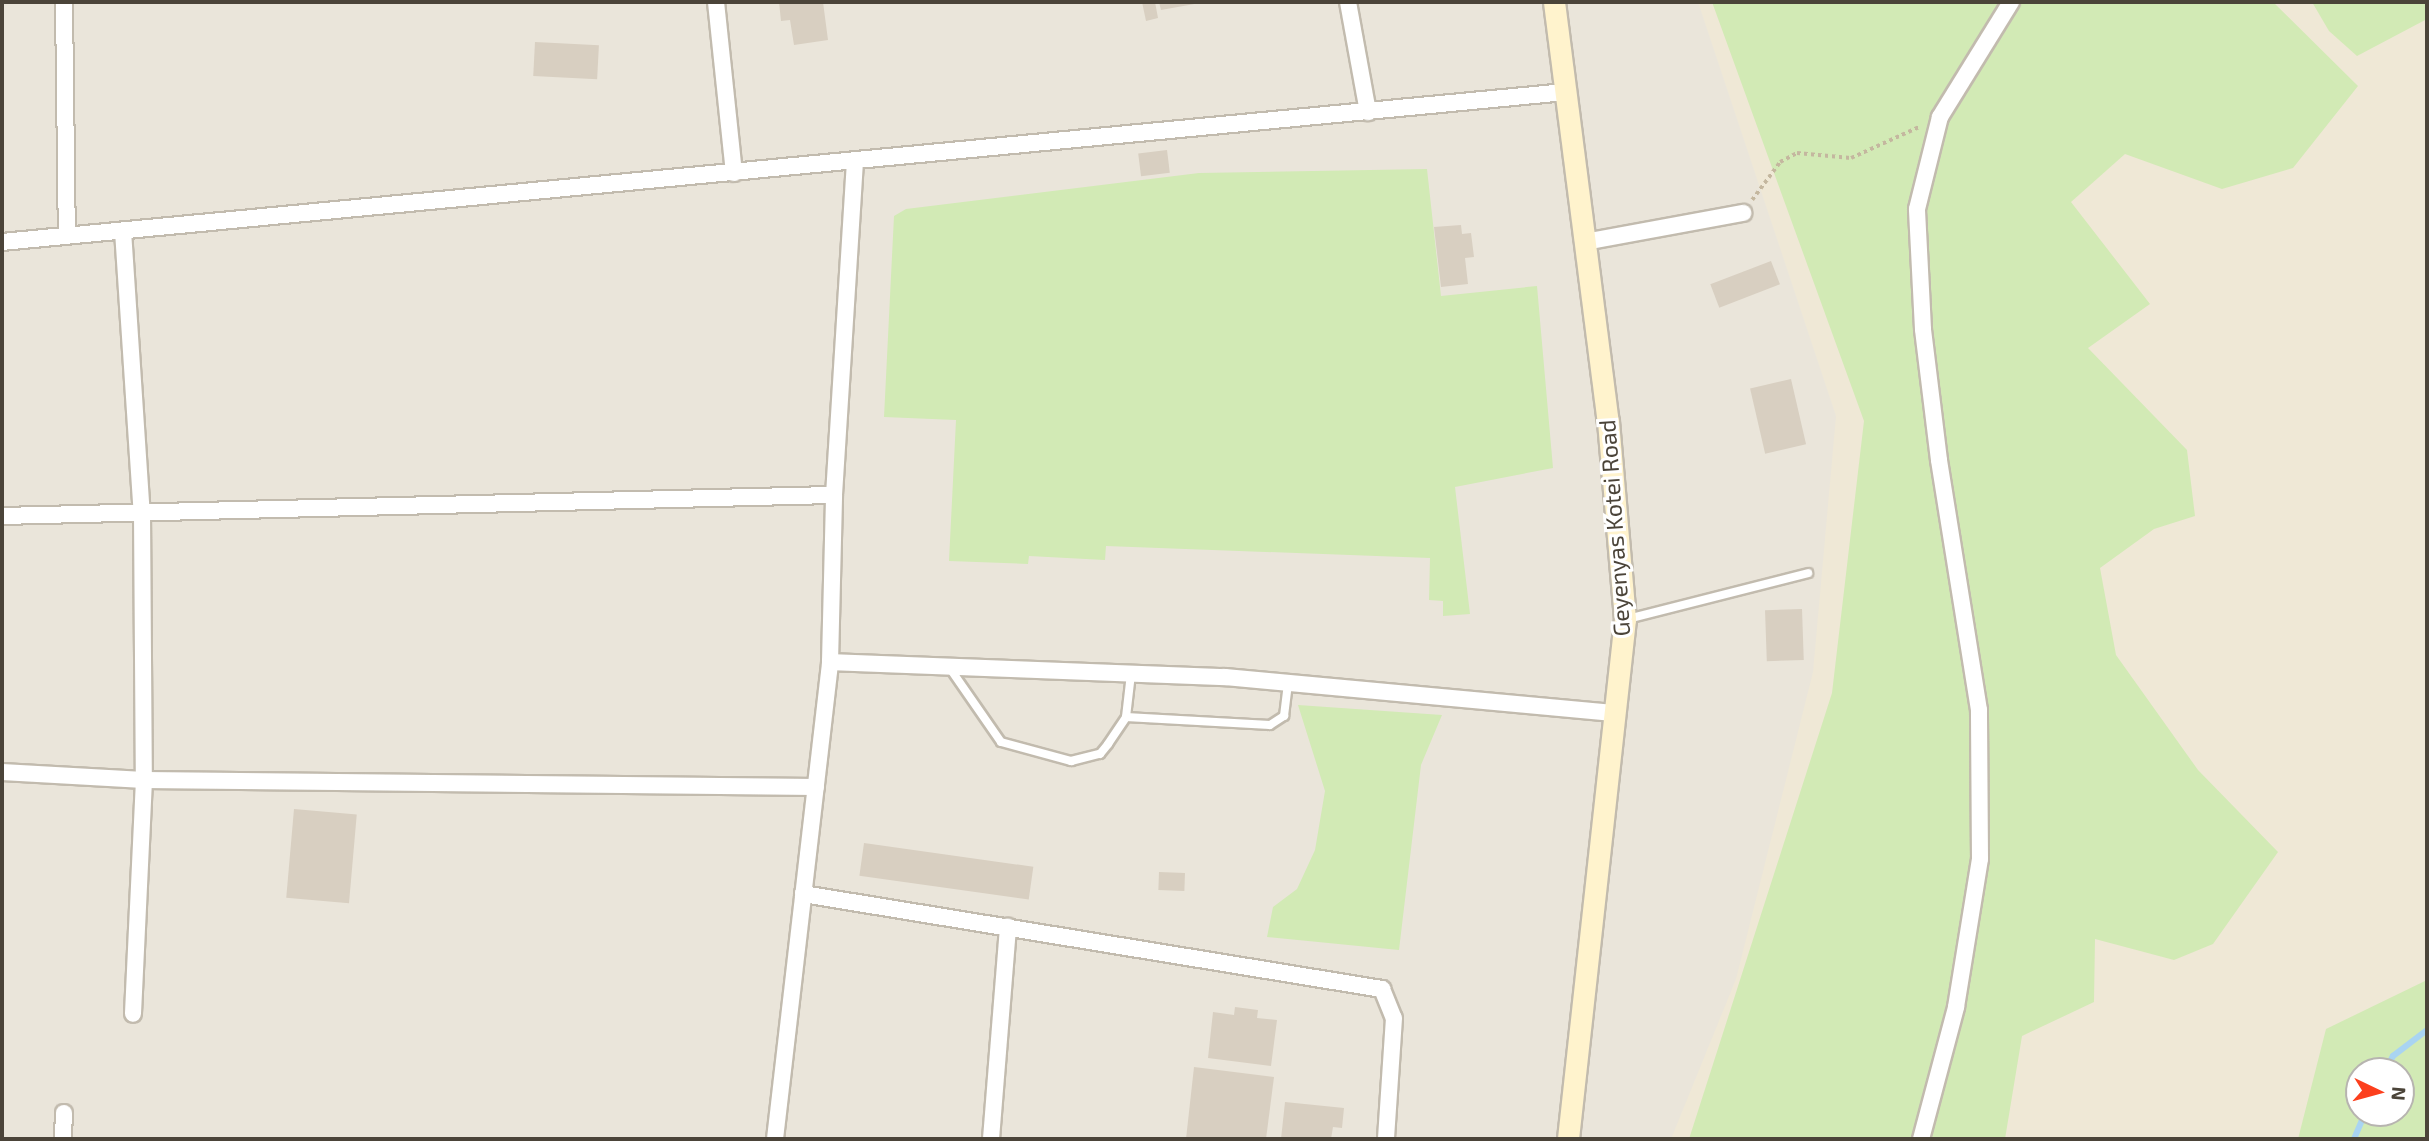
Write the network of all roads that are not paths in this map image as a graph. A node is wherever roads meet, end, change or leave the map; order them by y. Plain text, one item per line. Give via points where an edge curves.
1 (64, 2) edge
2 (716, 2) edge
3 (1348, 2) edge
4 (1554, 2) edge
5 (2011, 2) edge
6 (1566, 92) junction
7 (1368, 112) junction
8 (855, 162) junction
9 (734, 173) junction
10 (1742, 213) road end
11 (123, 231) junction
12 (67, 235) junction
13 (2, 242) edge
14 (1585, 242) junction
15 (834, 495) junction
16 (142, 514) junction
17 (2, 516) edge
18 (1808, 573) dead end
19 (1625, 619) junction
20 (830, 662) junction
21 (949, 666) junction
22 (1131, 674) junction
23 (1288, 683) junction
24 (1616, 713) junction
25 (1126, 717) junction
26 (2, 772) edge
27 (144, 780) junction
28 (816, 787) junction
29 (803, 894) junction
30 (1008, 927) junction
31 (133, 1014) dead end
32 (64, 1114) dead end
33 (63, 1139) edge
34 (775, 1139) edge
35 (991, 1139) edge
36 (1386, 1139) edge
37 (1568, 1139) edge
38 (1921, 1139) edge

1 - 12 street
2 - 9 street
3 - 7 street
4 - 6 street, Geyenyas Kotei Road
5 - 38 street via 1940,117 1917,209 1923,329 1979,710 1980,859 1956,1007
6 - 7 street
6 - 14 street, Geyenyas Kotei Road
7 - 8 street via 1091,134
8 - 9 street
8 - 15 street
9 - 11 street
10 - 14 street
11 - 12 street
11 - 16 street
12 - 13 street
14 - 19 street, Geyenyas Kotei Road
15 - 16 street via 558,498
15 - 20 street
16 - 17 street
16 - 27 street
18 - 19 lane
19 - 24 street, Geyenyas Kotei Road
20 - 21 street
20 - 28 street
21 - 22 street
21 - 25 lane via 1011,748 1071,761 1087,759 1100,754
22 - 23 street
22 - 25 lane
23 - 24 street
23 - 25 lane via 1284,716 1270,725
24 - 37 street, Geyenyas Kotei Road
26 - 27 street
27 - 28 street
27 - 31 street
28 - 29 street
29 - 30 street
29 - 34 street
30 - 35 street
30 - 36 street via 1381,989 1394,1018
32 - 33 street

